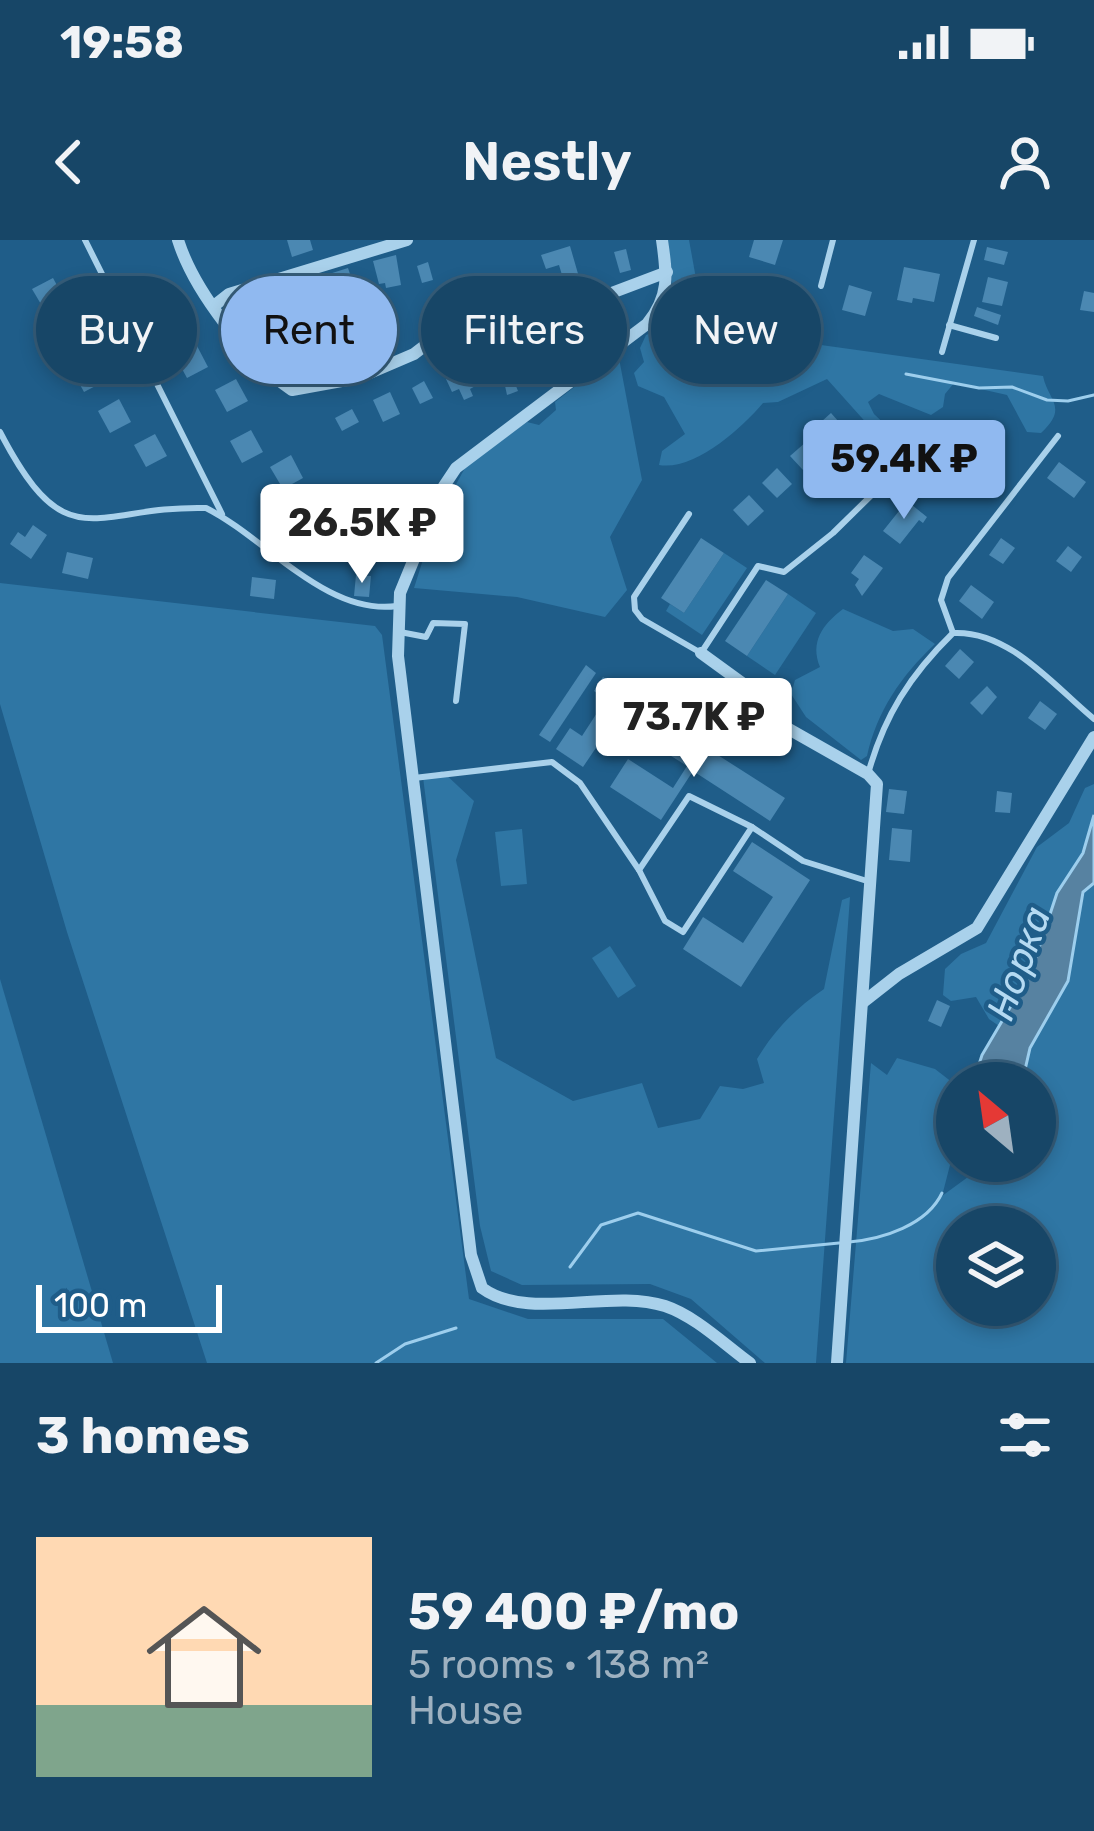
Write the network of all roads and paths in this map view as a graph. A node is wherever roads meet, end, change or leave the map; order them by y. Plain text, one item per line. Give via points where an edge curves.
1 (85, 240) edge
2 (178, 240) edge
3 (407, 240) edge
4 (662, 240) edge
5 (833, 240) edge
6 (974, 240) edge
7 (667, 272) junction
8 (821, 286) dead end
9 (215, 305) junction
10 (950, 326) junction
11 (996, 338) dead end
12 (942, 352) dead end
13 (0, 432) edge
14 (1058, 436) dead end
15 (888, 479) dead end
16 (688, 514) dead end
17 (224, 517) junction
18 (398, 606) junction
19 (396, 631) junction
20 (953, 634) junction
21 (701, 653) junction
22 (456, 701) dead end
23 (1094, 718) edge
24 (1094, 736) edge
25 (868, 774) junction
26 (414, 778) junction
27 (752, 827) junction
28 (639, 870) junction
29 (868, 882) junction
30 (861, 1004) junction
31 (750, 1363) edge
32 (837, 1363) edge

1 - 17 lane
2 - 9 street via 191,276
3 - 9 street
4 - 7 street
5 - 8 lane
6 - 10 lane
7 - 9 street via 585,303 482,321 358,378 301,391 284,385
7 - 18 street via 664,300 647,324 473,454 444,486
10 - 11 lane
10 - 12 lane
13 - 17 lane via 43,495 84,519 182,508
14 - 20 lane via 949,578 940,600
15 - 21 lane via 784,572 758,566
16 - 21 lane via 634,597 635,610
17 - 18 lane via 328,591 376,609
18 - 19 street
19 - 22 lane via 426,637 433,623 465,623
19 - 26 street
20 - 23 lane via 976,632 1003,643
20 - 25 lane via 917,669
21 - 25 street via 766,701 787,728
24 - 30 street via 977,928
25 - 29 street via 878,795
26 - 28 lane via 551,762 580,783
26 - 31 street via 471,1255 482,1288 511,1302 667,1306
27 - 28 lane via 689,796
27 - 28 lane via 683,932 665,921
27 - 29 lane via 803,861
29 - 30 street
30 - 32 street

